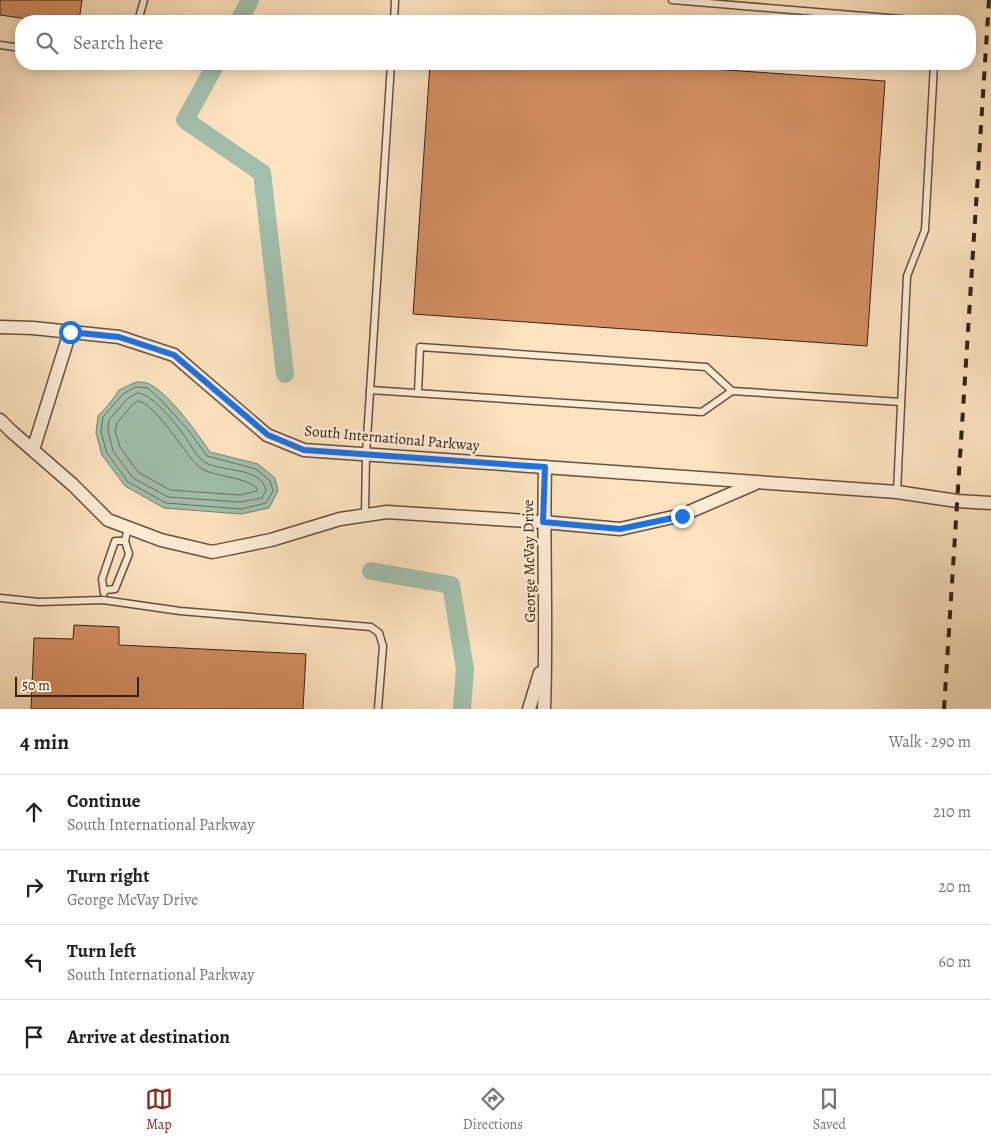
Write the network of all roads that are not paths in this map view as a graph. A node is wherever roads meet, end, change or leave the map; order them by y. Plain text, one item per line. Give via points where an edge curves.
1 (144, 0) edge
2 (395, 0) edge
3 (672, 0) edge
4 (140, 15) edge
5 (394, 15) edge
6 (853, 15) edge
7 (0, 45) edge
8 (15, 47) edge
9 (391, 70) edge
10 (934, 70) edge
11 (0, 327) edge
12 (70, 332) junction
13 (370, 390) junction
14 (732, 391) junction
15 (418, 393) junction
16 (901, 402) junction
17 (0, 420) edge
18 (33, 450) junction
19 (366, 454) junction
20 (545, 467) junction
21 (756, 483) junction
22 (897, 492) junction
23 (991, 503) edge
24 (365, 515) junction
25 (543, 522) junction
26 (128, 528) junction
27 (125, 541) junction
28 (105, 590) junction
29 (0, 598) edge
30 (103, 600) junction
31 (546, 654) junction
32 (378, 709) edge
33 (529, 709) edge
34 (544, 709) edge

1 - 4 lane
2 - 5 lane
3 - 6 lane
7 - 8 lane
9 - 13 lane
10 - 16 lane via 925,230 907,276
11 - 12 street, South International Parkway
12 - 18 street
12 - 19 street, South International Parkway via 119,337 174,355 268,435 304,450
13 - 15 lane
13 - 19 lane
14 - 15 lane via 702,412
14 - 15 lane via 706,367 420,347
14 - 16 lane
16 - 22 lane
17 - 18 street, South International Parkway
18 - 26 street, South International Parkway via 108,520
19 - 20 street, South International Parkway
19 - 24 lane
20 - 21 street, South International Parkway
20 - 25 street, George McVay Drive
21 - 22 street, South International Parkway
21 - 25 street, South International Parkway via 682,516 620,529
22 - 23 street, South International Parkway
24 - 25 street, South International Parkway via 386,512
24 - 26 street, South International Parkway via 340,518 271,540 212,552
25 - 31 street, George McVay Drive
26 - 27 lane
27 - 28 lane via 128,554 115,588
27 - 28 lane via 115,541 102,580
28 - 30 lane
29 - 30 lane via 39,602
30 - 32 lane via 180,611 371,627 379,633 383,646
31 - 33 street, George McVay Drive
31 - 34 street, George McVay Drive

